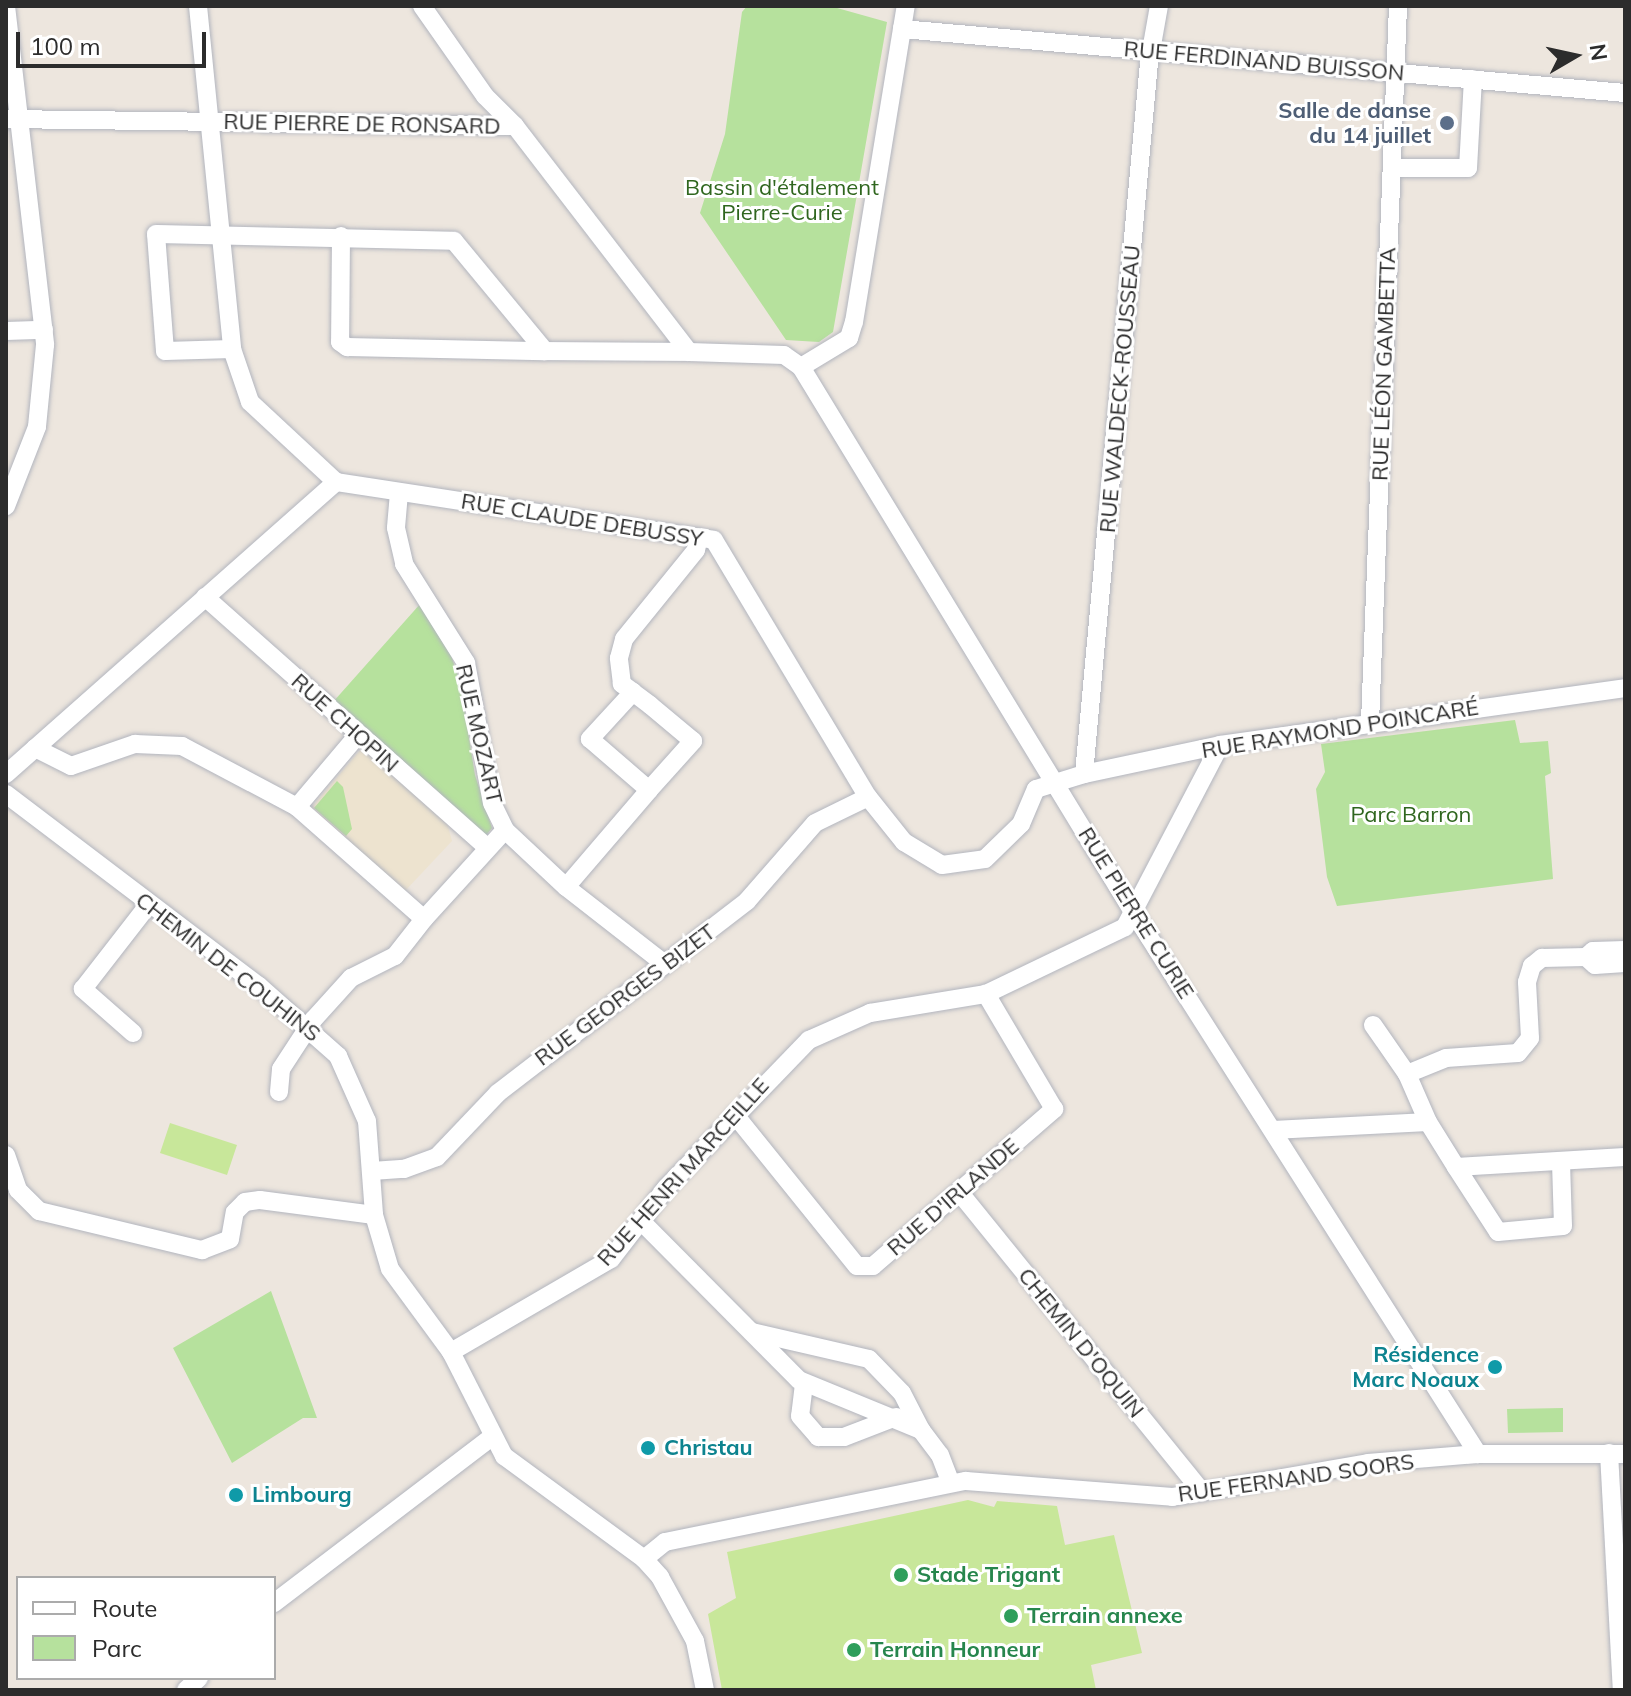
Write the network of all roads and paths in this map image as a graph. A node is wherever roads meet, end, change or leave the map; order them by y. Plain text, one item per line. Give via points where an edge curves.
1 (6, 6) edge
2 (198, 6) edge
3 (422, 6) edge
4 (906, 6) edge
5 (1159, 6) edge
6 (1398, 6) edge
7 (902, 29) junction
8 (1154, 51) junction
9 (1395, 72) junction
10 (1473, 79) junction
11 (1625, 93) edge
12 (14, 118) edge
13 (214, 122) junction
14 (515, 126) junction
15 (1392, 168) junction
16 (223, 233) junction
17 (341, 236) junction
18 (44, 330) junction
19 (6, 331) edge
20 (232, 349) junction
21 (545, 351) junction
22 (689, 352) junction
23 (801, 367) junction
24 (336, 482) junction
25 (399, 493) junction
26 (8, 495) edge
27 (699, 537) junction
28 (205, 597) junction
29 (1625, 688) edge
30 (633, 692) junction
31 (1370, 722) junction
32 (357, 736) junction
33 (1220, 745) junction
34 (35, 748) junction
35 (6, 774) edge
36 (1084, 774) junction
37 (1057, 781) junction
38 (649, 790) junction
39 (6, 794) edge
40 (868, 797) junction
41 (297, 807) junction
42 (505, 830) junction
43 (487, 847) junction
44 (566, 887) junction
45 (149, 904) junction
46 (1135, 915) junction
47 (424, 919) junction
48 (1625, 950) edge
49 (1586, 957) junction
50 (1625, 963) edge
51 (665, 964) junction
52 (986, 994) junction
53 (1373, 1025) dead end
54 (309, 1029) junction
55 (133, 1033) dead end
56 (1407, 1074) junction
57 (279, 1092) dead end
58 (735, 1115) junction
59 (1428, 1122) junction
60 (1273, 1130) junction
61 (6, 1155) edge
62 (1625, 1157) edge
63 (1561, 1161) junction
64 (1456, 1167) junction
65 (372, 1171) junction
66 (960, 1193) junction
67 (374, 1215) junction
68 (642, 1222) junction
69 (752, 1332) junction
70 (451, 1352) junction
71 (804, 1384) junction
72 (896, 1417) junction
73 (921, 1430) junction
74 (492, 1437) junction
75 (1478, 1454) junction
76 (1617, 1454) edge
77 (951, 1483) junction
78 (1202, 1492) junction
79 (644, 1559) junction
80 (276, 1601) edge
81 (705, 1690) edge
82 (1622, 1690) edge

1 - 12 street
2 - 13 street
3 - 14 street via 485,96
4 - 7 street
5 - 8 street, RUE WALDECK-ROUSSEAU
6 - 9 street, RUE LÉON GAMBETTA
7 - 8 street, RUE FERDINAND BUISSON
7 - 23 street via 854,322 849,338
8 - 9 street, RUE FERDINAND BUISSON
8 - 36 street, RUE WALDECK-ROUSSEAU
9 - 10 street, RUE FERDINAND BUISSON
9 - 15 street, RUE LÉON GAMBETTA
10 - 11 street, RUE FERDINAND BUISSON
10 - 15 street via 1468,168
12 - 13 street, RUE PIERRE DE RONSARD
12 - 18 street
13 - 14 street, RUE PIERRE DE RONSARD
13 - 16 street
14 - 22 street, RUE PIERRE DE RONSARD
15 - 31 street, RUE LÉON GAMBETTA
16 - 17 street
16 - 20 street
16 - 20 street via 156,234 165,351
17 - 21 street via 454,241
17 - 21 street via 340,342 347,347
18 - 19 street
18 - 26 street via 40,412
20 - 24 street via 250,402
21 - 22 street
22 - 23 street, RUE PIERRE CURIE via 784,355
23 - 37 street, RUE PIERRE CURIE
24 - 25 street, RUE CLAUDE DEBUSSY
24 - 28 street
25 - 27 street, RUE CLAUDE DEBUSSY
25 - 42 street, RUE MOZART via 396,528 404,564 440,613 466,663 492,803
27 - 30 street via 696,550 624,639 619,658 622,684
27 - 40 street, RUE CLAUDE DEBUSSY via 714,540 721,548
28 - 32 street, RUE CHOPIN
28 - 34 street
29 - 31 street, RUE RAYMOND POINCARÉ
30 - 38 street via 590,739
30 - 38 street via 693,741
31 - 33 street, RUE RAYMOND POINCARÉ
32 - 41 street
32 - 43 street, RUE CHOPIN
33 - 36 street, RUE RAYMOND POINCARÉ
33 - 46 street
34 - 35 street
34 - 41 street via 71,766 135,744 182,746
36 - 37 street, RUE RAYMOND POINCARÉ
37 - 40 street, RUE CLAUDE DEBUSSY via 1036,789 1021,824 1005,843 985,859 966,864 942,865 921,855
37 - 46 street, RUE PIERRE CURIE
38 - 44 street
39 - 45 street, CHEMIN DE COUHINS
40 - 51 street, RUE GEORGES BIZET via 815,823 747,901
41 - 47 street
42 - 43 street
42 - 44 street, RUE MOZART
43 - 47 street
44 - 51 street, RUE MOZART
45 - 54 street, CHEMIN DE COUHINS
45 - 55 street via 83,989
46 - 52 street, RUE HENRI MARCEILLE via 1125,927
46 - 60 street, RUE PIERRE CURIE
47 - 54 street via 395,956 351,978
48 - 49 street via 1593,951
49 - 50 street via 1595,965
49 - 56 street via 1542,958 1532,966 1527,982 1530,1038 1518,1053 1446,1058
51 - 65 street, RUE GEORGES BIZET via 498,1093 437,1157 404,1169
52 - 58 street, RUE HENRI MARCEILLE via 870,1013 829,1031 780,1065
52 - 66 street, RUE D'IRLANDE via 1054,1109
53 - 56 street
54 - 57 street via 281,1069
54 - 65 street, CHEMIN DE COUHINS via 338,1056 353,1083 367,1121
56 - 59 street
58 - 66 street, RUE D'IRLANDE via 857,1266 873,1266
58 - 68 street, RUE HENRI MARCEILLE
59 - 60 street
59 - 64 street
60 - 75 street, RUE PIERRE CURIE
61 - 67 street via 18,1190 39,1211 202,1250 230,1239 235,1212 245,1202
62 - 63 street
63 - 64 street
63 - 64 street via 1563,1226 1498,1232
65 - 67 street, CHEMIN DE COUHINS
66 - 78 street, CHEMIN D'OQUIN
67 - 70 street, CHEMIN DE COUHINS via 386,1262
68 - 69 street
68 - 70 street, RUE HENRI MARCEILLE via 600,1267
69 - 71 street
69 - 73 street via 869,1359 902,1393
70 - 74 street, CHEMIN DE COUHINS
71 - 72 street
71 - 72 street via 800,1416 818,1437 844,1437
72 - 73 street
73 - 77 street via 940,1455
74 - 79 street, CHEMIN DE COUHINS via 522,1471
74 - 80 street
75 - 76 street, RUE FERNAND SOORS
75 - 78 street, RUE FERNAND SOORS via 1351,1465
76 - 82 street
77 - 78 street, RUE FERNAND SOORS via 1164,1497
77 - 79 street, RUE FERNAND SOORS via 665,1542
79 - 81 street, CHEMIN DE COUHINS via 686,1618

